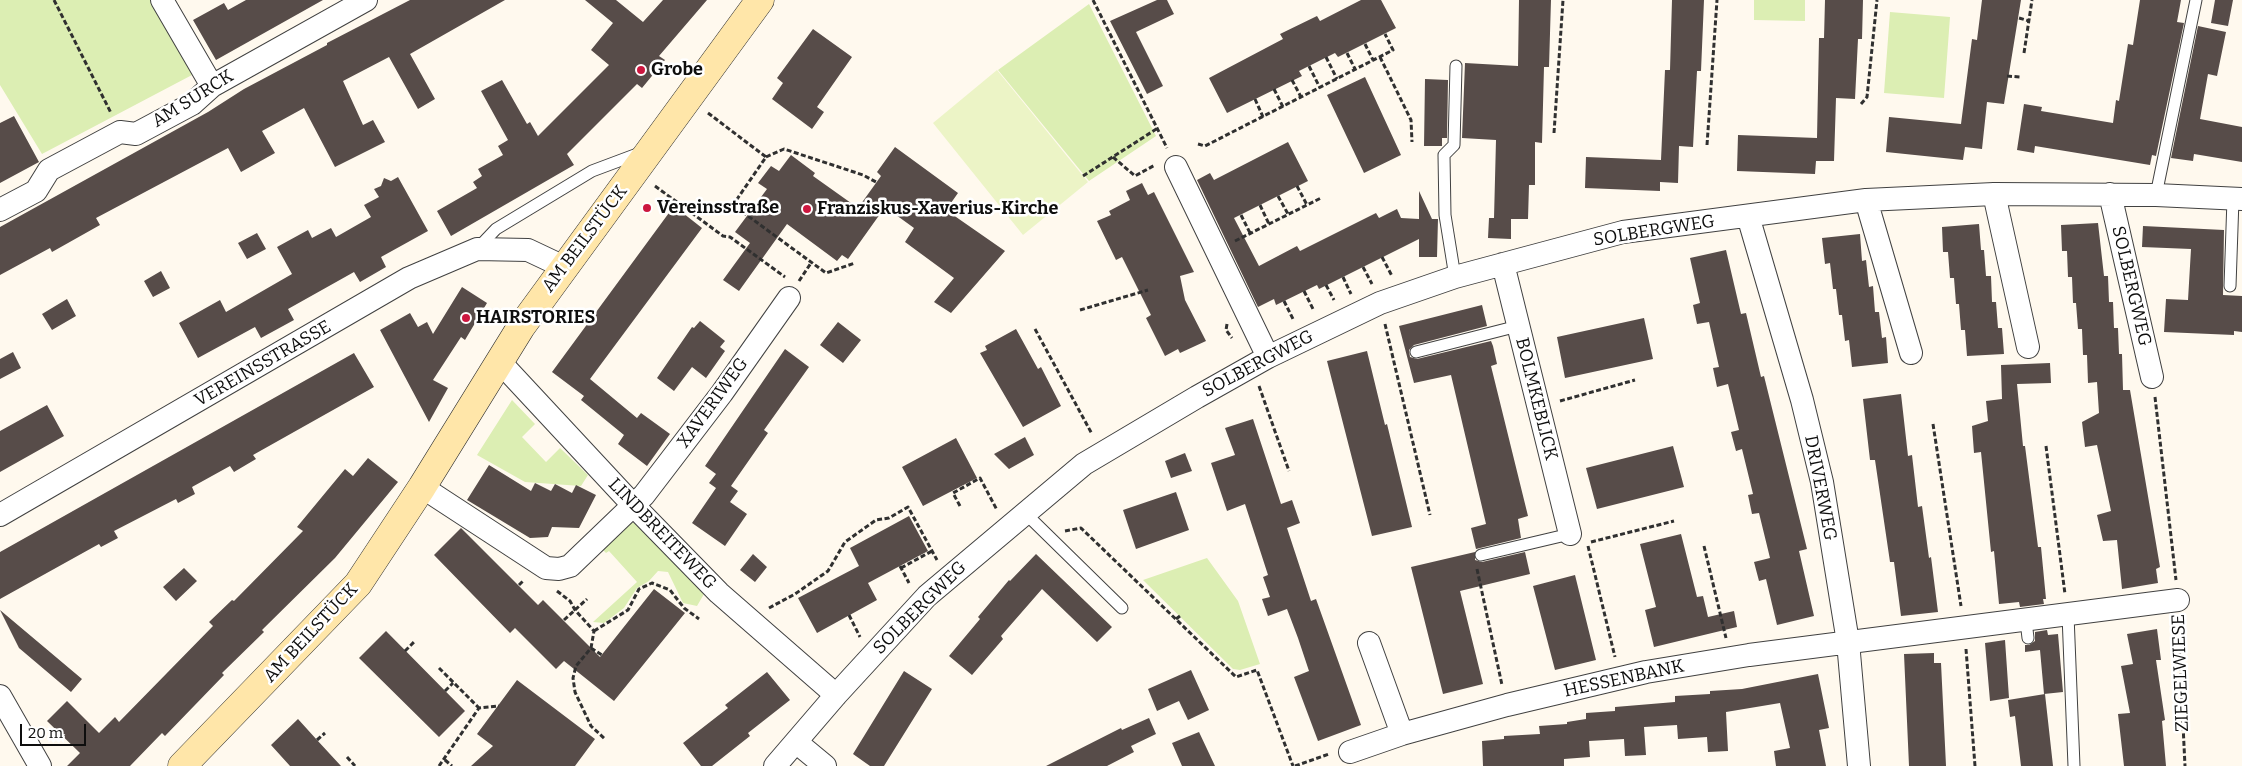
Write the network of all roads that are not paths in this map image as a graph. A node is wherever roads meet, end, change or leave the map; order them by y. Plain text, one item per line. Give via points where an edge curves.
1 (162, 0) edge
2 (366, 0) edge
3 (760, 0) edge
4 (2196, 0) edge
5 (1456, 66) dead end
6 (212, 86) junction
7 (652, 149) junction
8 (1174, 161) road end
9 (1994, 194) junction
10 (2110, 194) junction
11 (2156, 195) junction
12 (2237, 199) edge
13 (1866, 200) junction
14 (0, 210) edge
15 (1748, 216) junction
16 (477, 249) junction
17 (1503, 264) junction
18 (564, 267) junction
19 (1455, 277) junction
20 (2230, 286) dead end
21 (789, 289) road end
22 (1518, 326) junction
23 (2028, 347) dead end
24 (1416, 352) dead end
25 (1910, 353) dead end
26 (1268, 358) junction
27 (499, 361) junction
28 (2152, 377) road end
29 (422, 487) junction
30 (633, 505) junction
31 (1024, 512) junction
32 (0, 515) edge
33 (1570, 534) joint
34 (1481, 555) dead end
35 (2178, 600) road end
36 (1122, 608) dead end
37 (2068, 615) junction
38 (1848, 642) junction
39 (1370, 643) dead end
40 (836, 694) junction
41 (0, 696) edge
42 (1402, 734) junction
43 (796, 742) junction
44 (1350, 752) road end
45 (40, 766) edge
46 (182, 766) edge
47 (775, 766) edge
48 (825, 766) edge
49 (1859, 766) edge
50 (2074, 766) edge

1 - 6 street
2 - 6 street, AM SURCK
3 - 7 main road, AM BEILSTÜCK
4 - 11 lane
5 - 19 lane via 1454,145 1444,155 1445,215
6 - 14 street, AM SURCK via 192,104 136,134 120,132 49,170 36,192
7 - 16 lane via 592,171 496,229
7 - 18 main road, AM BEILSTÜCK
8 - 26 street
9 - 10 street, SOLBERGWEG
9 - 13 street, SOLBERGWEG
9 - 23 street
10 - 11 street, SOLBERGWEG
10 - 28 street, SOLBERGWEG
11 - 12 street, SOLBERGWEG
12 - 20 lane
13 - 15 street, SOLBERGWEG
13 - 25 street
15 - 17 street, SOLBERGWEG via 1623,232
15 - 38 street, DRIVERWEG via 1802,400 1822,482
16 - 18 street, VEREINSSTRASSE via 528,250
16 - 32 street, VEREINSSTRASSE via 409,278
17 - 19 street, SOLBERGWEG
17 - 22 street, BOLMKEBLICK
18 - 27 main road, AM BEILSTÜCK
19 - 26 street, SOLBERGWEG via 1380,303
21 - 30 street, XAVERIWEG via 722,394 644,496
22 - 24 lane
22 - 33 street, BOLMKEBLICK
26 - 31 street, SOLBERGWEG via 1084,464
27 - 29 main road, AM BEILSTÜCK
27 - 30 street, LINDBREITEWEG
29 - 30 street via 546,568 570,566
29 - 46 main road, AM BEILSTÜCK via 358,584
30 - 40 street, LINDBREITEWEG via 719,593
31 - 36 lane
31 - 40 street, SOLBERGWEG via 927,596
33 - 34 lane
35 - 37 street, ZIEGELWIESE
37 - 38 street, ZIEGELWIESE via 2027,629 1965,628
37 - 50 lane
38 - 42 street, HESSENBANK via 1621,677
38 - 49 street, DRIVERWEG
39 - 42 street
40 - 43 street, SOLBERGWEG
41 - 45 street
42 - 44 street, HESSENBANK
43 - 47 street, SOLBERGWEG
43 - 48 street

